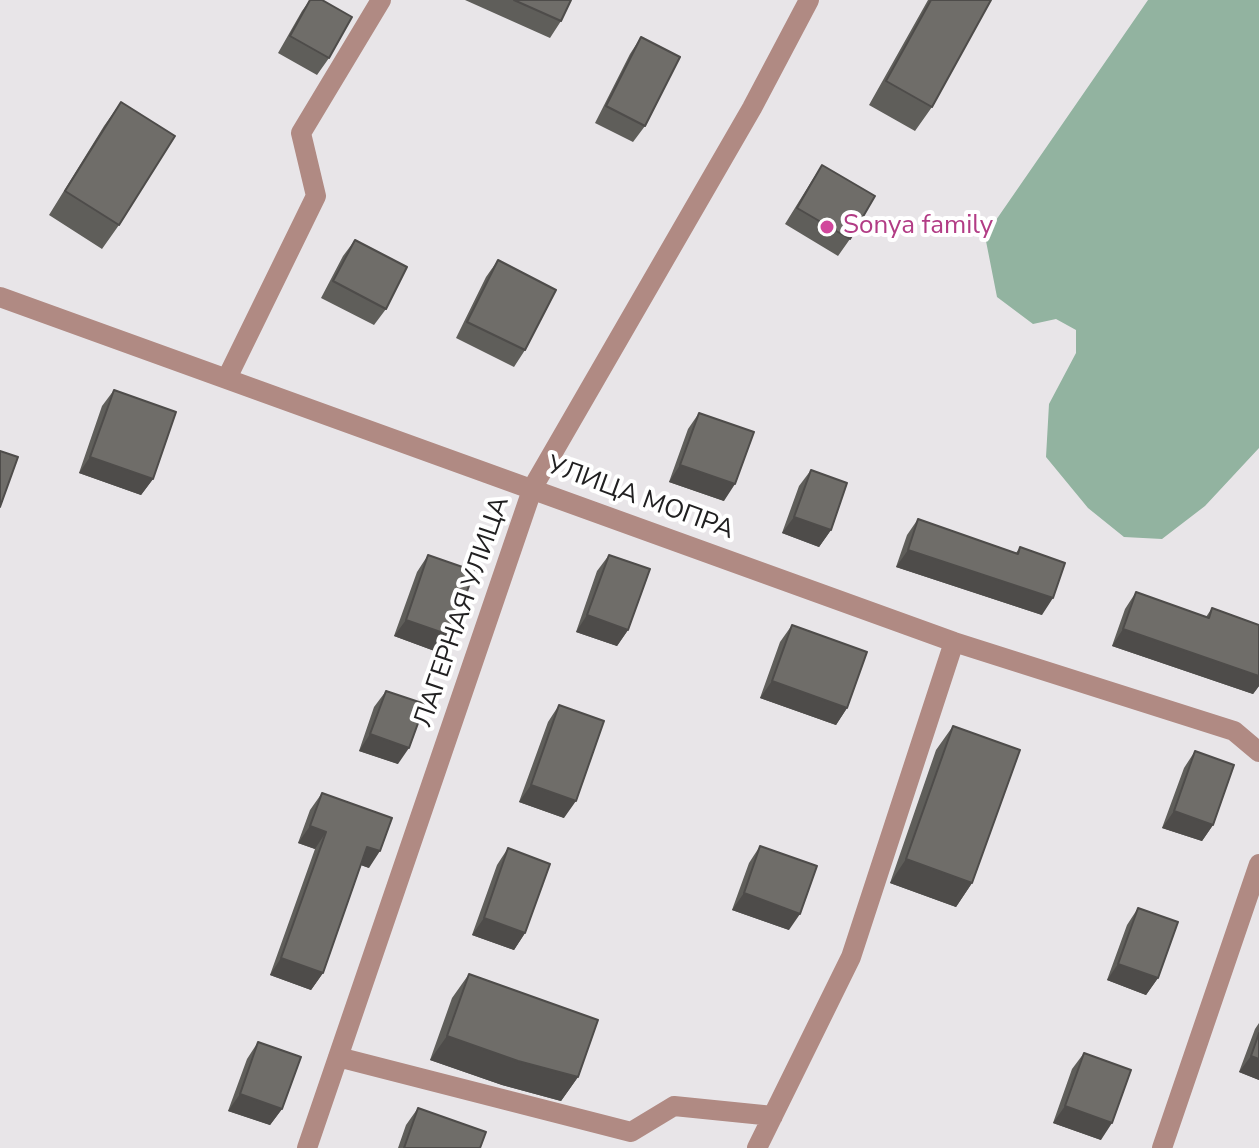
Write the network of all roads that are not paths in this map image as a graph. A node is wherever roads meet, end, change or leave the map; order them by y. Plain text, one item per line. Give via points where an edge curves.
1 (381, 0) edge
2 (809, 0) edge
3 (0, 297) edge
4 (227, 378) junction
5 (533, 487) junction
6 (954, 642) junction
7 (1259, 752) edge
8 (1259, 864) edge
9 (338, 1057) junction
10 (773, 1116) junction
11 (307, 1148) edge
12 (757, 1148) edge
13 (1162, 1148) edge

1 - 4 street via 301,133 316,196
2 - 5 street, ЛАГЕРНАЯ УЛИЦА
3 - 4 street, УЛИЦА МОПРА
4 - 5 street, УЛИЦА МОПРА
5 - 6 street, УЛИЦА МОПРА
5 - 9 street, ЛАГЕРНАЯ УЛИЦА
6 - 7 street, УЛИЦА МОПРА via 1234,731
6 - 10 street via 851,957
8 - 13 street
9 - 10 street via 631,1132 674,1106
9 - 11 street, ЛАГЕРНАЯ УЛИЦА
10 - 12 street

